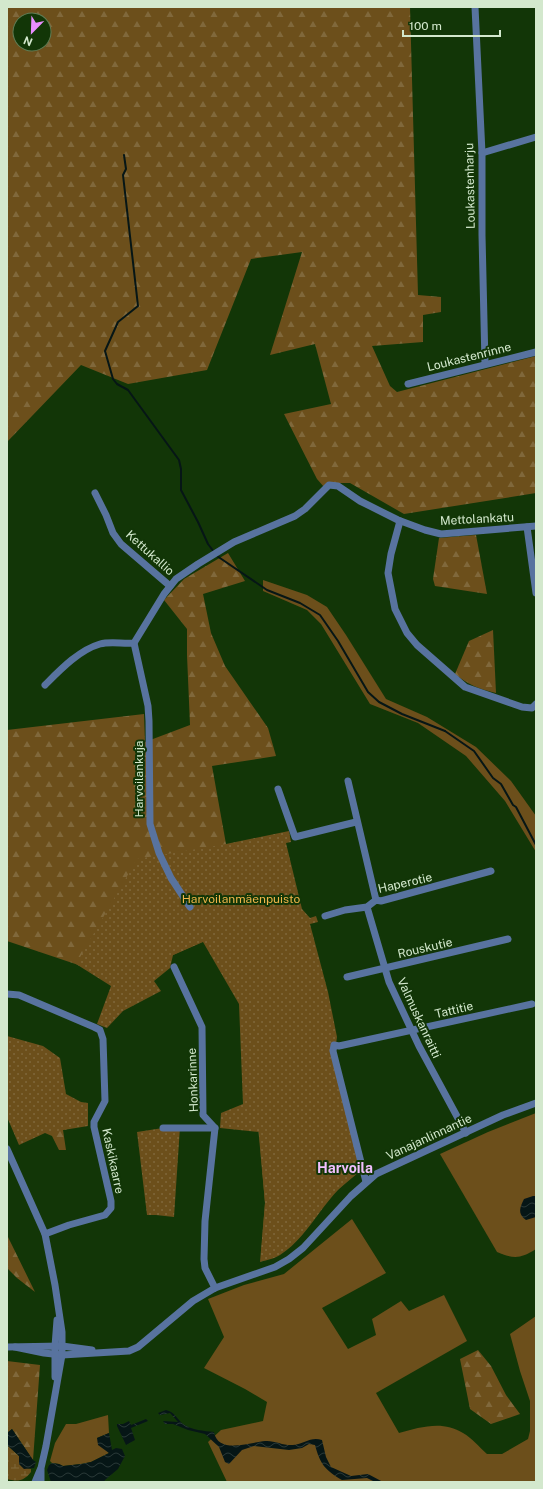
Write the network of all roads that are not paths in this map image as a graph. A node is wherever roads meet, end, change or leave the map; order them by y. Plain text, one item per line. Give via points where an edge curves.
1 (475, 7) edge
2 (536, 137) edge
3 (482, 153) junction
4 (536, 352) edge
5 (485, 364) junction
6 (408, 384) dead end
7 (95, 493) dead end
8 (400, 521) junction
9 (536, 526) edge
10 (527, 527) junction
11 (170, 586) junction
12 (536, 593) edge
13 (134, 644) junction
14 (45, 684) dead end
15 (536, 704) edge
16 (348, 781) dead end
17 (278, 789) dead end
18 (356, 822) junction
19 (491, 871) dead end
20 (376, 900) junction
21 (190, 907) dead end
22 (367, 907) junction
23 (325, 916) dead end
24 (508, 939) dead end
25 (174, 967) dead end
26 (385, 968) junction
27 (347, 977) dead end
28 (7, 994) edge
29 (532, 1004) dead end
30 (412, 1031) junction
31 (536, 1103) edge
32 (163, 1128) dead end
33 (215, 1128) junction
34 (466, 1133) junction
35 (7, 1148) edge
36 (366, 1182) junction
37 (45, 1234) junction
38 (215, 1288) junction
39 (59, 1346) junction
40 (11, 1347) edge
41 (102, 1352) junction
42 (58, 1355) junction
43 (41, 1468) junction
44 (35, 1482) edge
45 (41, 1482) edge

1 - 3 street, Loukastenharju
2 - 3 street
3 - 5 street, Loukastenharju
4 - 5 street, Loukastenrinne
5 - 6 street, Loukastenrinne
7 - 11 street, Kettukallio via 120,544
8 - 10 street, Mettolankatu via 441,534
8 - 11 street, Mettolankatu via 335,485 326,487 295,516 234,542 176,579
8 - 15 street via 388,573 394,609 407,632 417,645 465,687 522,707 532,708
9 - 10 street, Mettolankatu
10 - 12 street
11 - 13 street
13 - 14 street via 101,644 91,648 67,663
13 - 21 street, Harvoilankuja via 150,721 150,824 171,878
16 - 18 street
17 - 18 street via 294,837
18 - 20 street
19 - 20 street, Haperotie via 381,901
20 - 22 street, Haperotie
22 - 23 street, Haperotie
22 - 26 street, Valmuskanraitti
24 - 26 street, Rouskutie
25 - 33 street, Honkarinne via 202,1027 204,1115
26 - 27 street, Rouskutie
26 - 30 street, Valmuskanraitti
28 - 37 street, Kaskikaarre via 19,995 94,1027 100,1030 103,1039 105,1101 94,1127 111,1208 105,1215
29 - 30 street, Tattitie
30 - 34 street, Valmuskanraitti
30 - 36 street, Tattitie via 334,1046 333,1051
31 - 34 street, Vanajanlinnantie
32 - 33 street
33 - 38 street via 205,1222 204,1259 205,1268
34 - 36 street, Vanajanlinnantie via 388,1168
35 - 37 street
36 - 38 street, Vanajanlinnantie via 303,1248 289,1259 275,1267
37 - 39 street via 62,1332
38 - 41 street, Vanajanlinnantie via 193,1301 138,1347 122,1352
39 - 40 street, Vanajanlinnantie
39 - 41 street, Vanajanlinnantie
39 - 42 street
40 - 42 street, Vanajanlinnantie
41 - 42 street, Vanajanlinnantie
42 - 43 street via 55,1391
43 - 44 street
43 - 45 street

